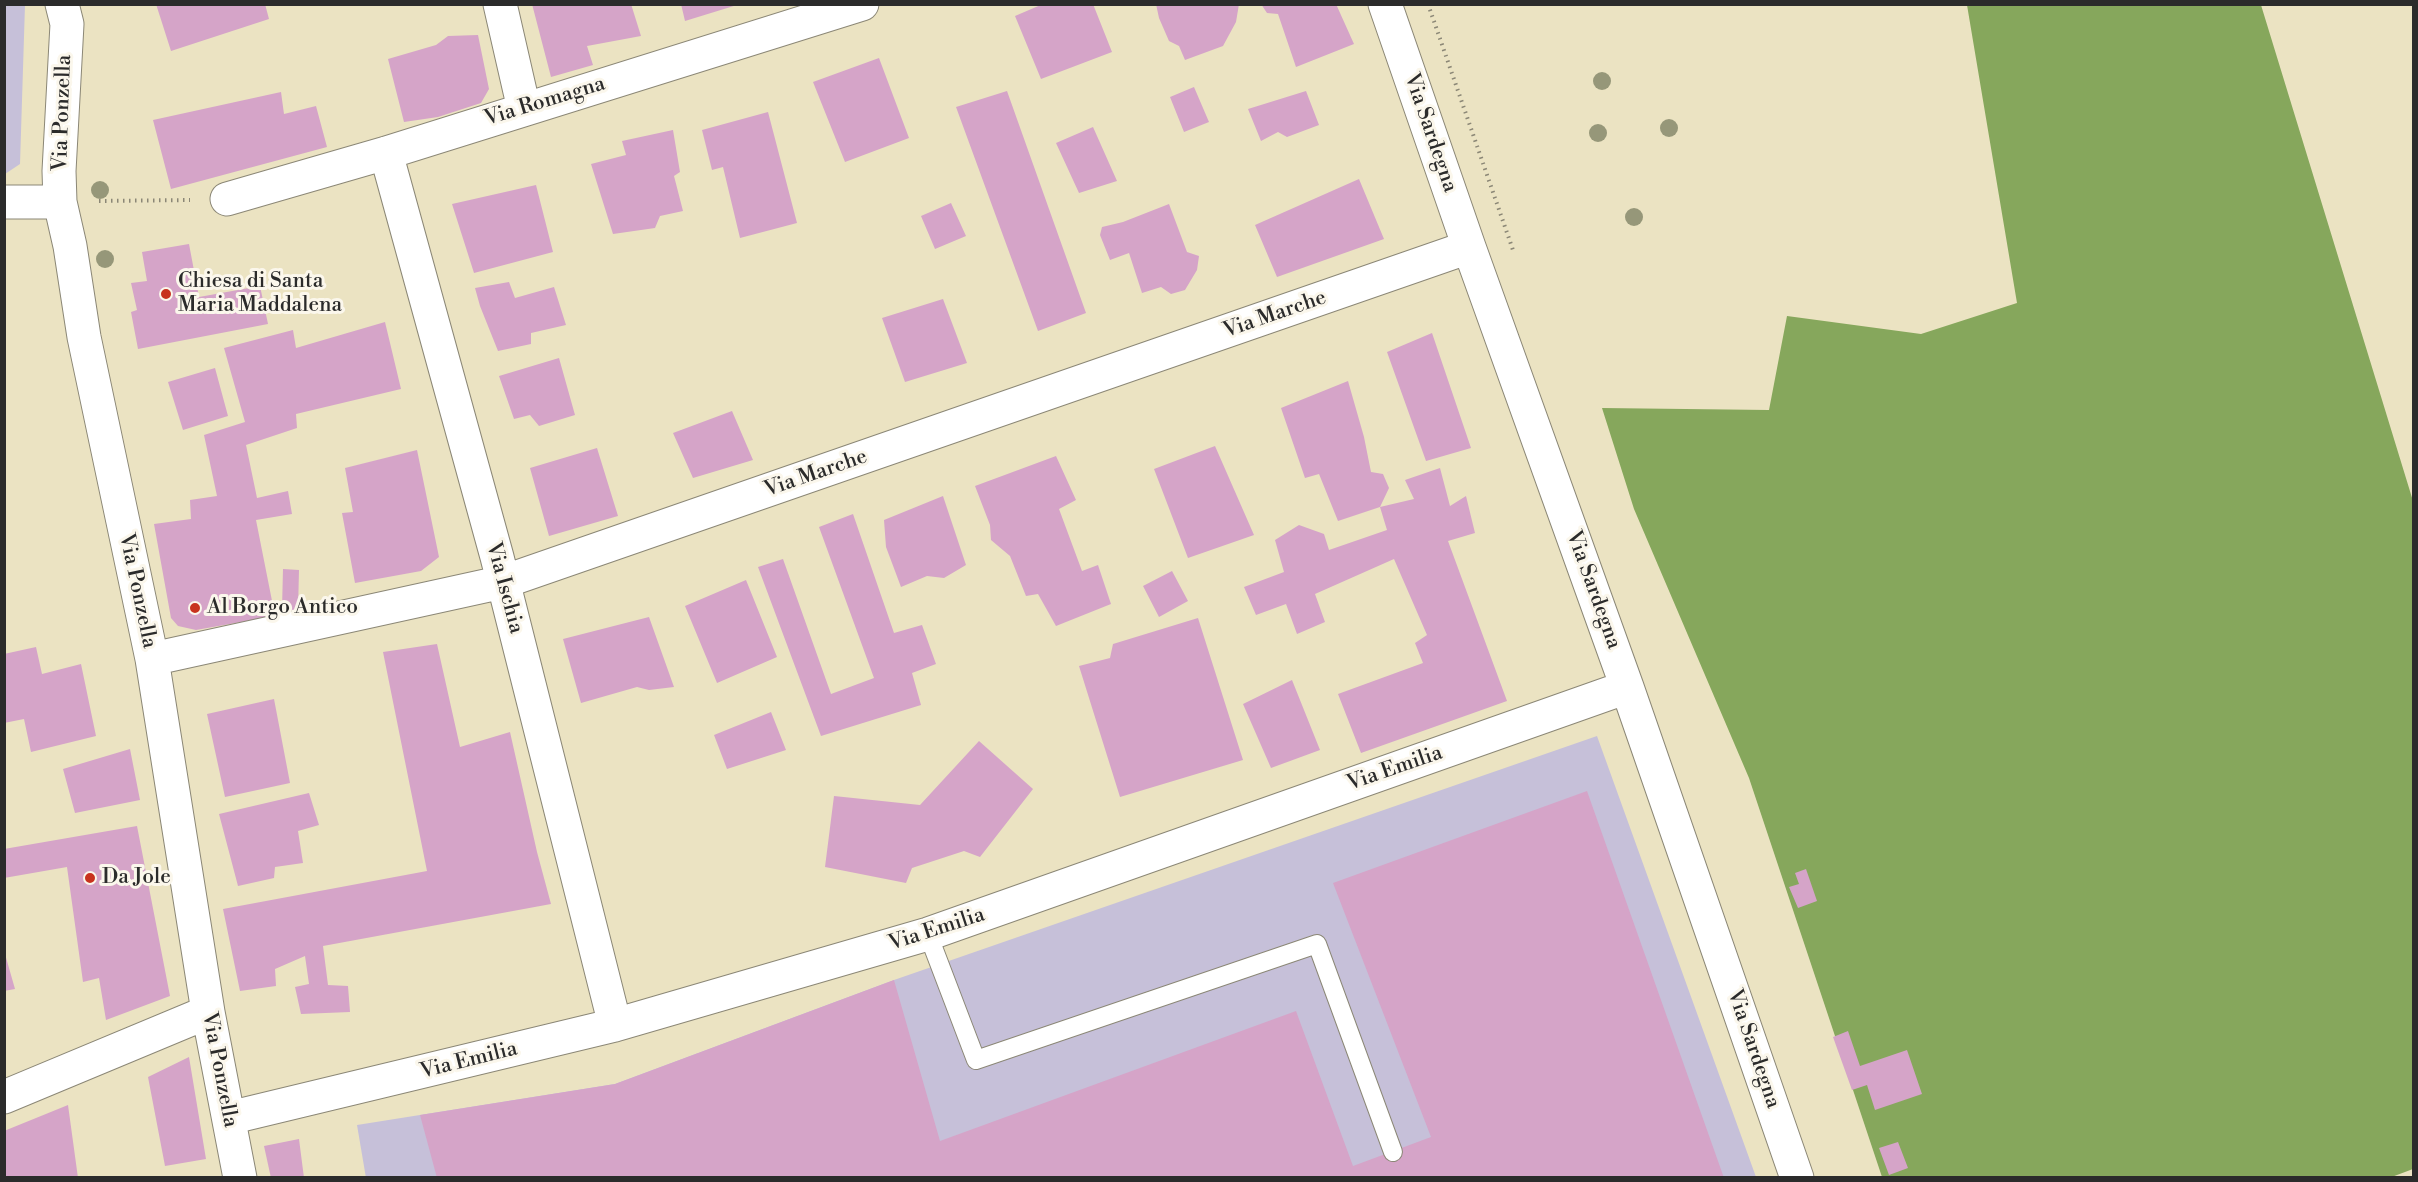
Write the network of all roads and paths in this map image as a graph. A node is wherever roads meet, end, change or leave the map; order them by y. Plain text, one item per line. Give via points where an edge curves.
1 (62, 4) edge
2 (500, 4) edge
3 (862, 4) edge
4 (1385, 4) edge
5 (524, 108) junction
6 (386, 153) junction
7 (227, 199) joint
8 (4, 202) edge
9 (60, 202) junction
10 (1469, 247) junction
11 (503, 582) junction
12 (152, 659) junction
13 (1627, 687) junction
14 (928, 934) junction
15 (208, 1012) junction
16 (615, 1025) junction
17 (4, 1097) edge
18 (229, 1118) junction
19 (1393, 1152) dead end
20 (240, 1178) edge
21 (1797, 1178) edge

1 - 9 street, Via Ponzella via 67,24
2 - 5 street
3 - 5 street, Via Romagna
4 - 10 street, Via Sardegna
5 - 6 street, Via Romagna
6 - 7 street, Via Romagna
6 - 11 street, Via Ischia
7 - 9 path
8 - 9 street
9 - 12 street, Via Ponzella via 84,337
10 - 11 street, Via Marche
10 - 13 street, Via Sardegna
11 - 12 street, Via Marche
11 - 16 street, Via Ischia
12 - 15 street, Via Ponzella
13 - 14 street, Via Emilia
13 - 21 street, Via Sardegna
14 - 16 street, Via Emilia
14 - 19 lane via 976,1060 1317,944
15 - 17 street
15 - 18 street, Via Ponzella
16 - 18 street, Via Emilia
18 - 20 street, Via Ponzella

